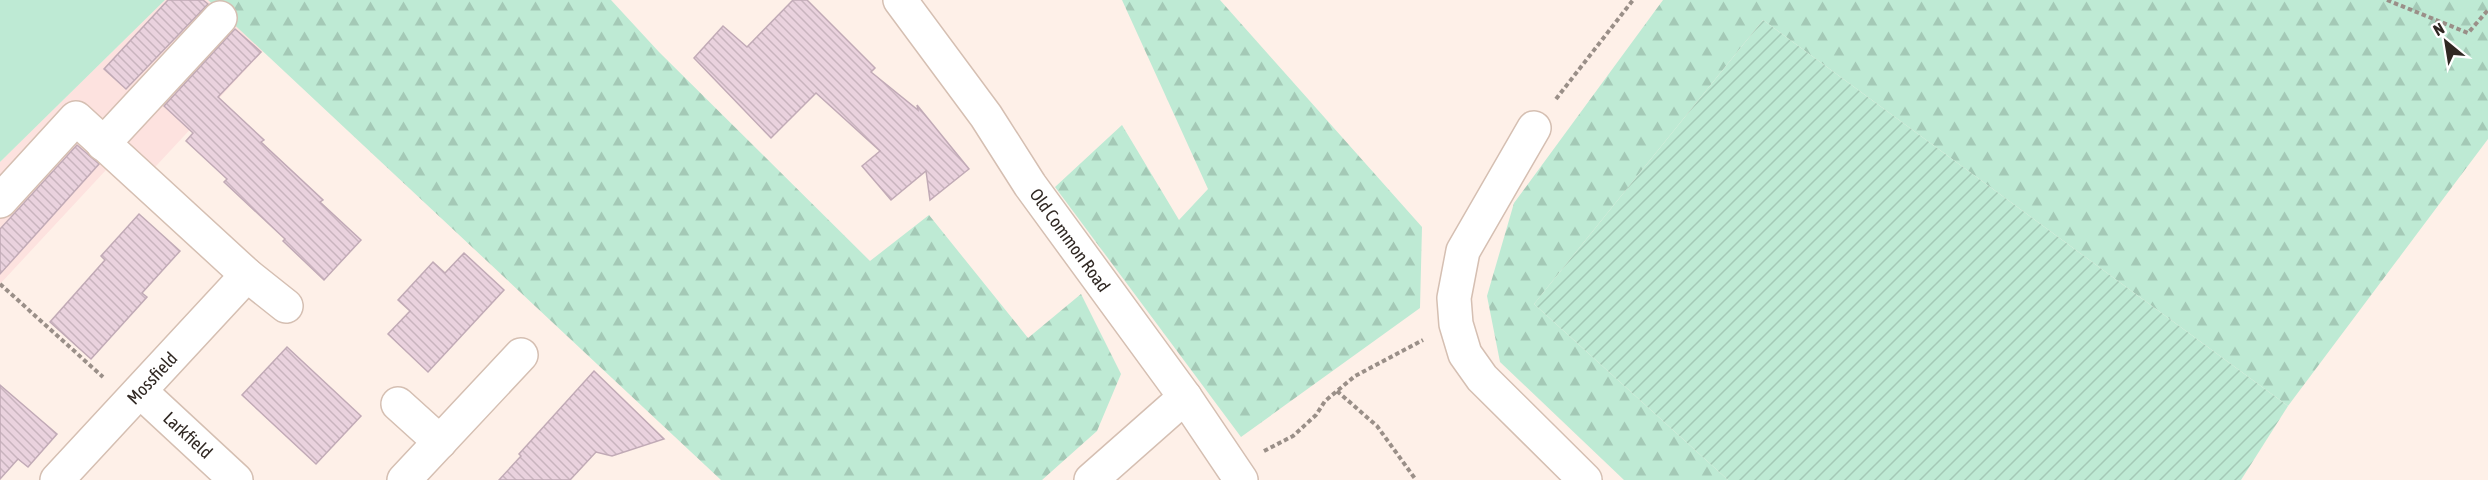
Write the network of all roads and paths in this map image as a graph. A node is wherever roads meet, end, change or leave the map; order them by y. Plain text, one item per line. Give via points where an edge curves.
1 (900, 0) edge
2 (1633, 0) edge
3 (2387, 0) edge
4 (2488, 10) edge
5 (220, 18) dead end
6 (1534, 128) joint
7 (103, 144) junction
8 (0, 201) edge
9 (247, 275) junction
10 (0, 284) edge
11 (286, 306) dead end
12 (1456, 324) junction
13 (521, 354) dead end
14 (1337, 391) junction
15 (135, 396) junction
16 (1185, 397) junction
17 (398, 404) dead end
18 (440, 442) junction
19 (1236, 472) edge
20 (57, 480) edge
21 (236, 480) edge
22 (404, 480) edge
23 (1091, 480) edge
24 (1416, 480) edge
25 (1585, 480) edge

1 - 16 street, Old Common Road
2 - 6 path
3 - 4 path via 2468,33
5 - 7 street
6 - 12 street via 1463,251 1454,298
7 - 8 street via 76,118
7 - 9 street
9 - 11 street
9 - 15 street, Mossfield
10 - 15 path
12 - 14 path via 1355,376
12 - 25 street via 1465,354 1482,378
13 - 18 street
14 - 19 path via 1293,436
14 - 24 path via 1377,426
15 - 20 street, Mossfield
15 - 21 street, Larkfield
16 - 19 street, Old Common Road
16 - 23 street
17 - 18 street
18 - 22 street

